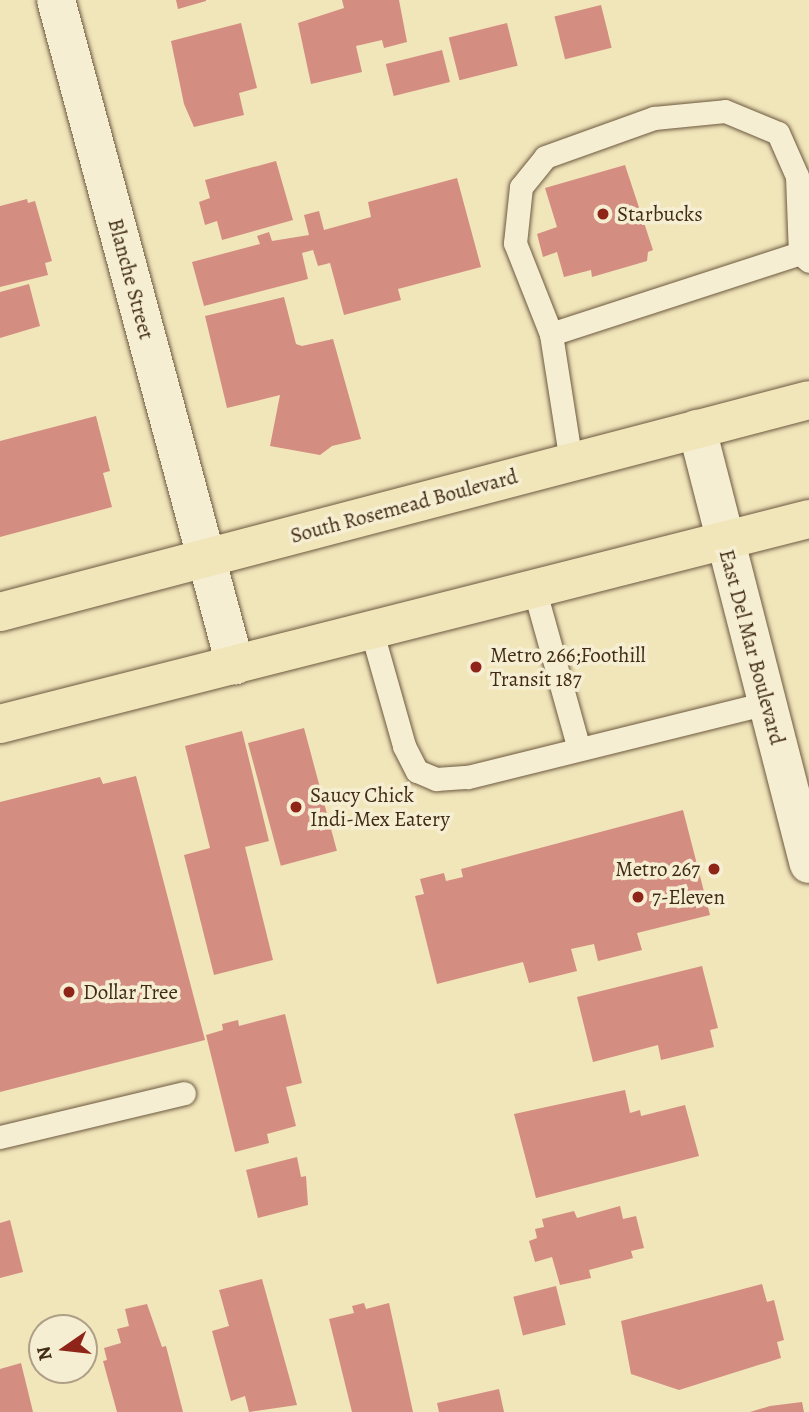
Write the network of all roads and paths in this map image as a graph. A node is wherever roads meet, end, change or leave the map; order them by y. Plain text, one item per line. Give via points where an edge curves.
1 (56, 0) edge
2 (804, 257) edge
3 (551, 334) junction
4 (809, 400) edge
5 (697, 429) junction
6 (571, 462) junction
7 (809, 519) edge
8 (724, 541) junction
9 (205, 559) junction
10 (534, 588) junction
11 (0, 612) edge
12 (372, 629) junction
13 (235, 665) junction
14 (766, 703) junction
15 (0, 724) edge
16 (579, 750) junction
17 (809, 863) edge
18 (184, 1093) dead end
19 (0, 1137) edge

1 - 9 street, Blanche Street
2 - 3 lane
2 - 3 lane via 797,176 778,133 726,111 654,118 545,157 522,187 515,243
3 - 6 lane
4 - 5 main road, South Rosemead Boulevard
5 - 6 main road, South Rosemead Boulevard
5 - 8 street, East Del Mar Boulevard
6 - 9 main road, South Rosemead Boulevard
7 - 8 main road
8 - 10 main road
8 - 14 street, East Del Mar Boulevard
9 - 11 main road, South Rosemead Boulevard
9 - 13 street, Blanche Street
10 - 12 main road
10 - 16 lane
12 - 13 main road
12 - 16 lane via 404,746 417,771 436,779 468,777
13 - 15 main road
14 - 16 lane
14 - 17 street, East Del Mar Boulevard
18 - 19 lane

